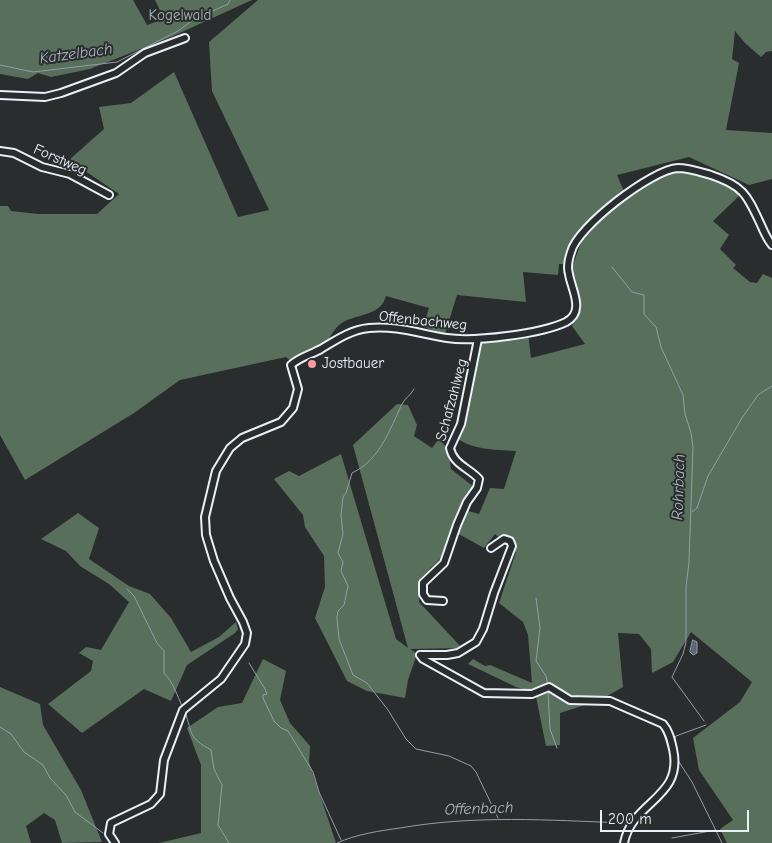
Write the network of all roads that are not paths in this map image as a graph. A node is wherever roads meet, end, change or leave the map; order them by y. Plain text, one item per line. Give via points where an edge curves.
1 (185, 38) dead end
2 (0, 95) edge
3 (0, 151) edge
4 (109, 196) dead end
5 (772, 245) edge
6 (478, 339) junction
7 (491, 548) dead end
8 (442, 601) dead end
9 (115, 843) edge
10 (624, 843) edge

1 - 2 street via 145,53 116,73 61,93 45,97
3 - 4 street, Forstweg via 70,174
5 - 6 street, Offenbachweg via 738,187 697,171 670,169 645,180 579,235 570,253 569,274 577,301 569,320 541,329
6 - 8 street, Schafzahlweg via 461,424 450,448 456,462 470,470 479,479 479,484 460,518 444,563 428,577 422,588 427,600
6 - 9 street, Offenbachweg via 450,338 394,328 369,328 348,333 291,365 298,394 284,420 242,438 230,448 216,471 204,524 214,560 247,633 245,644 221,679 183,710 164,760 160,794 151,804 111,822 109,834
7 - 10 street via 504,538 512,546 480,636 473,646 458,652 441,656 422,654 420,657 484,693 532,694 549,687 570,700 610,700 663,724 673,749 674,774 664,792 631,824

